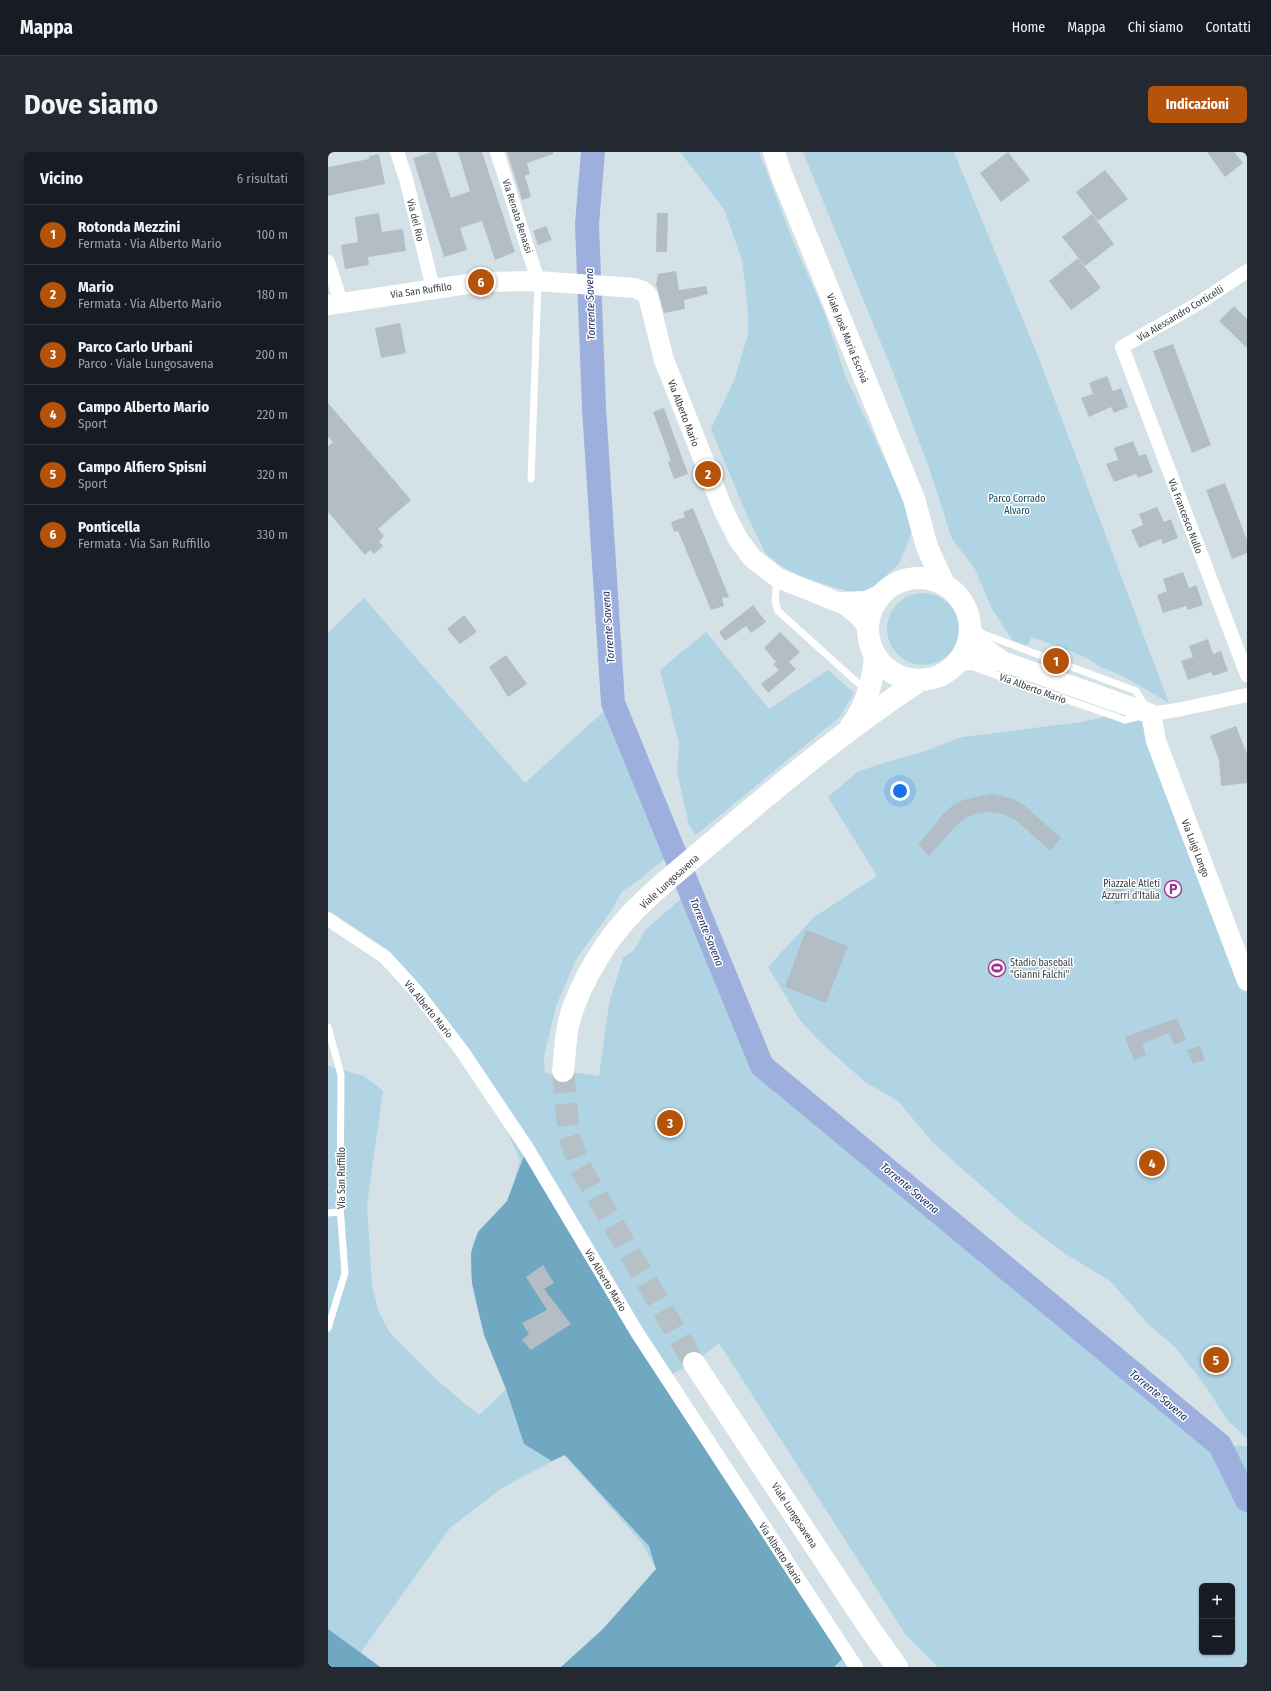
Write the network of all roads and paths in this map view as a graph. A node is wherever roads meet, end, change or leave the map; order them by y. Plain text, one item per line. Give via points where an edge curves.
1 (397, 152) edge
2 (497, 152) edge
3 (774, 152) edge
4 (328, 262) edge
5 (1246, 274) edge
6 (538, 281) junction
7 (433, 288) junction
8 (334, 304) edge
9 (1126, 358) joint
10 (531, 479) dead end
11 (921, 525) junction
12 (778, 578) junction
13 (906, 579) junction
14 (944, 584) junction
15 (882, 594) junction
16 (839, 602) junction
17 (868, 628) junction
18 (970, 629) junction
19 (875, 656) junction
20 (959, 661) junction
21 (1004, 662) junction
22 (1247, 675) edge
23 (921, 680) junction
24 (859, 684) dead end
25 (1247, 695) edge
26 (1151, 714) junction
27 (842, 738) junction
28 (328, 919) edge
29 (1247, 981) edge
30 (328, 1027) edge
31 (563, 1071) tunnel mouth
32 (340, 1212) junction
33 (328, 1213) edge
34 (331, 1312) edge
35 (328, 1328) edge
36 (694, 1363) tunnel mouth
37 (856, 1667) edge
38 (897, 1667) edge

1 - 7 street, Via del Rio
2 - 6 street, Via Renato Benassi
3 - 11 main road, Viale Josè Maria Escrivà via 914,499
4 - 8 street
5 - 9 street, Via Alessandro Corticelli via 1199,304 1122,347
6 - 7 street, Via San Ruffillo via 481,282
6 - 10 lane
6 - 12 street, Via Alberto Mario via 634,288 648,296 664,360 723,509 738,539 752,558
7 - 8 street, Via San Ruffillo
9 - 22 street, Via Francesco Nullo
11 - 13 main road, Viale Josè Maria Escrivà via 917,556
11 - 14 main road, Viale Josè Maria Escrivà via 931,558
12 - 16 street, Via Alberto Mario
12 - 24 lane via 775,592 778,611
13 - 14 main road via 919,577
13 - 15 main road
14 - 18 main road via 963,602 969,615
15 - 16 street, Via Alberto Mario via 866,601
15 - 17 main road via 870,616
16 - 17 street, Via Alberto Mario via 852,610
17 - 19 main road
18 - 20 main road via 969,640
18 - 21 street, Via Alberto Mario via 984,648
18 - 26 lane via 1136,691
19 - 23 main road via 896,674 908,679
19 - 27 main road, Viale Lungosavena via 873,680 865,703
20 - 21 street, Via Alberto Mario via 978,659
20 - 23 main road via 942,675
20 - 26 lane, Via Alberto Mario via 1125,720
21 - 26 street, Via Alberto Mario
23 - 27 main road, Viale Lungosavena via 894,697
25 - 26 street, Via Alberto Mario
26 - 29 street, Via Luigi Longo via 1156,741
27 - 31 main road, Viale Lungosavena via 757,804 659,888 610,939 583,984 568,1025
28 - 37 street, Via Alberto Mario via 385,957 416,991 462,1051 527,1148 638,1334
30 - 32 lane, Via San Ruffillo via 341,1075
32 - 33 lane
32 - 34 lane, Via San Ruffillo via 345,1273
34 - 35 lane, Via San Ruffillo
36 - 38 main road, Viale Lungosavena

